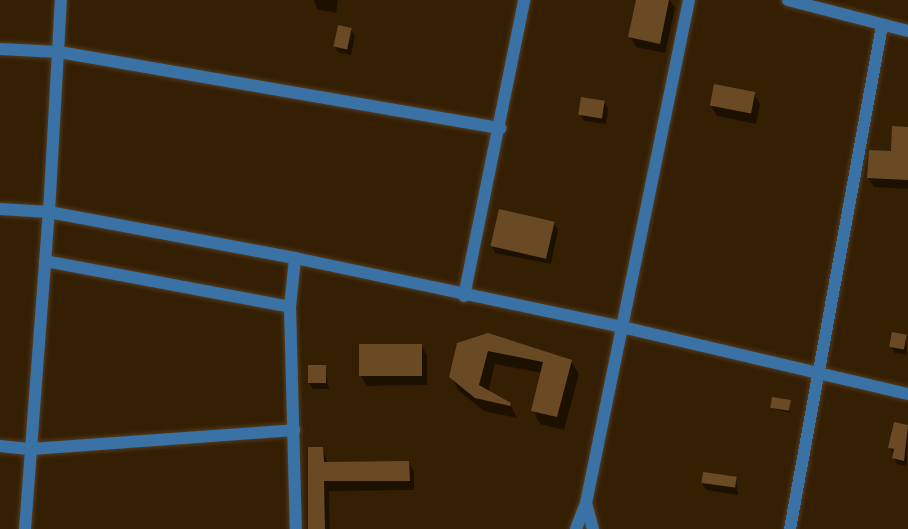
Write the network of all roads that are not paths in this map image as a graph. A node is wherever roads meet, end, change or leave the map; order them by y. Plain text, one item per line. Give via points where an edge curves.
1 (61, 0) edge
2 (524, 0) edge
3 (689, 0) edge
4 (788, 0) edge
5 (882, 26) junction
6 (908, 31) edge
7 (0, 49) edge
8 (59, 52) junction
9 (500, 128) junction
10 (0, 209) edge
11 (49, 212) junction
12 (295, 258) junction
13 (45, 261) junction
14 (464, 296) junction
15 (290, 307) junction
16 (622, 327) junction
17 (821, 374) junction
18 (908, 394) edge
19 (294, 430) junction
20 (0, 446) edge
21 (31, 448) junction
22 (586, 503) junction
23 (25, 529) edge
24 (296, 529) edge
25 (576, 529) edge
26 (593, 529) edge
27 (790, 529) edge

1 - 8 street
2 - 9 street
3 - 16 street
4 - 5 street
5 - 6 street
5 - 17 street
7 - 8 street
8 - 9 street
8 - 11 street
9 - 14 street
10 - 11 street
11 - 12 street
11 - 13 street
12 - 14 street
12 - 15 street
13 - 15 street
13 - 21 street
14 - 16 street
15 - 19 street
16 - 17 street
16 - 22 street
17 - 18 street
17 - 27 street
19 - 21 street
19 - 24 street
20 - 21 street
21 - 23 street
22 - 25 street
22 - 26 street

